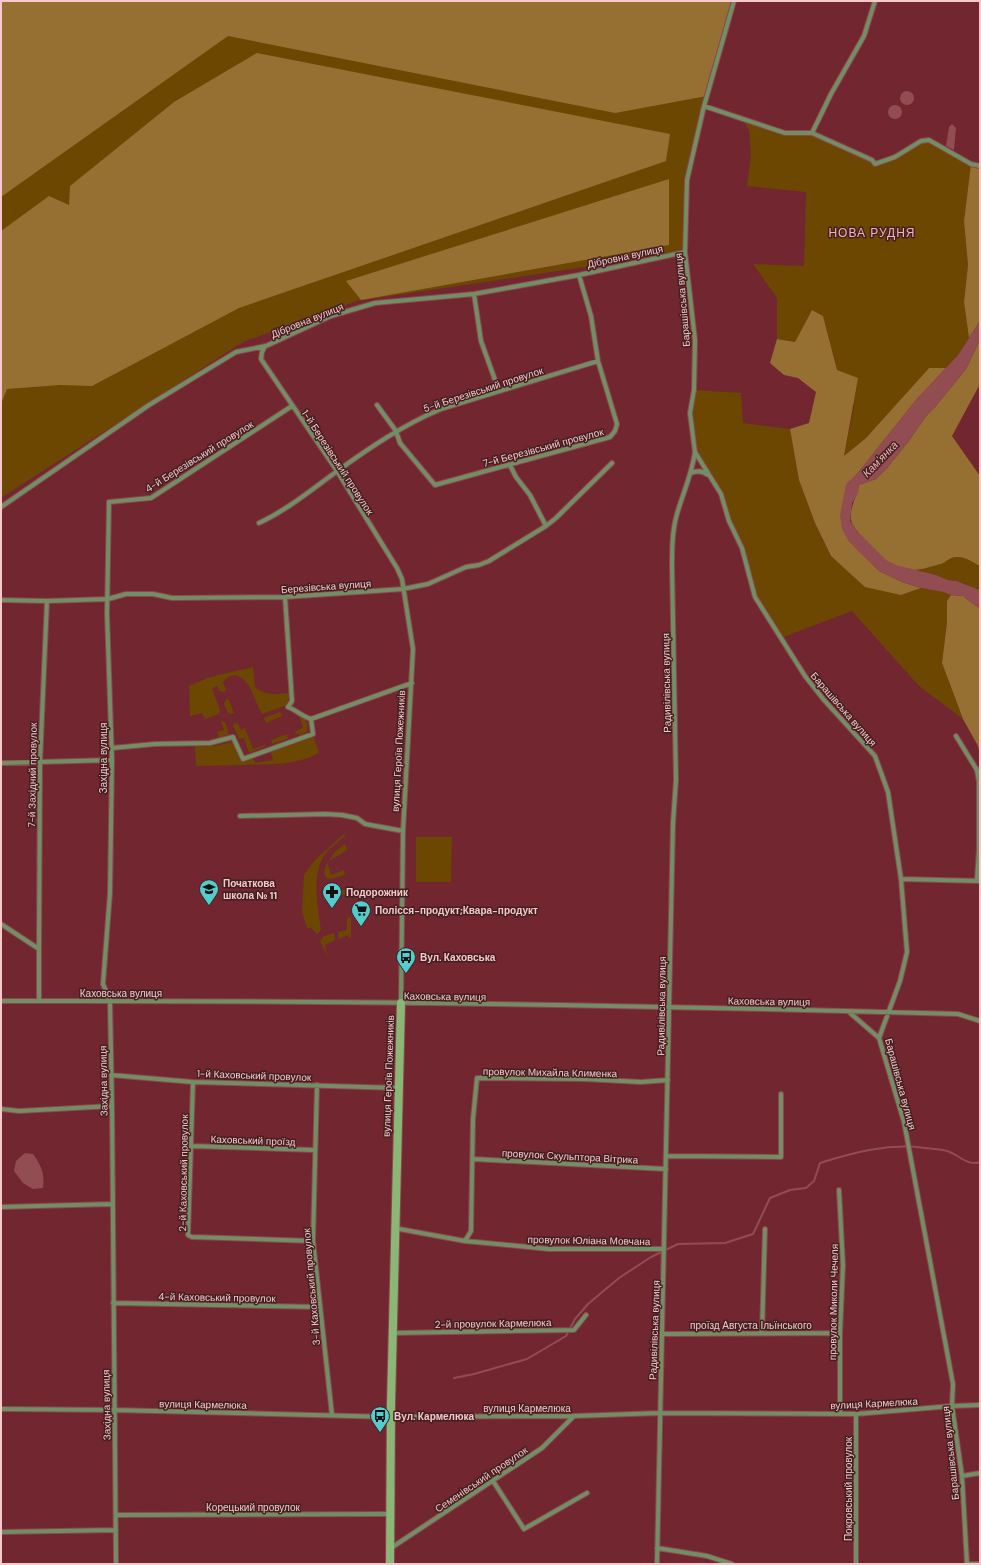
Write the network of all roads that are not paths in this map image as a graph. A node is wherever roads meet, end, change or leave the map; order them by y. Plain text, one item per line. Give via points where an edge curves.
1 (734, 1) edge
2 (875, 1) edge
3 (704, 106) junction
4 (812, 133) junction
5 (980, 166) edge
6 (685, 252) junction
7 (579, 274) junction
8 (474, 294) junction
9 (266, 346) junction
10 (598, 361) junction
11 (499, 391) junction
12 (377, 405) dead end
13 (292, 406) junction
14 (396, 431) junction
15 (695, 452) junction
16 (612, 463) dead end
17 (510, 465) junction
18 (337, 471) junction
19 (691, 474) junction
20 (711, 478) junction
21 (1, 507) edge
22 (260, 523) dead end
23 (546, 526) junction
24 (403, 589) junction
25 (285, 597) junction
26 (108, 599) junction
27 (1, 600) edge
28 (47, 601) junction
29 (412, 683) junction
30 (311, 719) junction
31 (956, 736) dead end
32 (112, 748) junction
33 (112, 760) junction
34 (40, 762) junction
35 (1, 763) edge
36 (240, 816) dead end
37 (403, 831) junction
38 (901, 879) junction
39 (978, 881) edge
40 (1, 924) edge
41 (39, 949) junction
42 (1, 1001) edge
43 (39, 1001) junction
44 (110, 1001) junction
45 (400, 1003) junction
46 (669, 1008) junction
47 (848, 1012) junction
48 (888, 1012) junction
49 (980, 1021) edge
50 (879, 1038) junction
51 (110, 1075) junction
52 (668, 1080) junction
53 (193, 1082) junction
54 (317, 1085) junction
55 (398, 1088) junction
56 (781, 1094) dead end
57 (112, 1106) junction
58 (1, 1110) edge
59 (192, 1146) junction
60 (314, 1150) junction
61 (666, 1156) junction
62 (474, 1159) junction
63 (666, 1169) junction
64 (840, 1190) dead end
65 (112, 1204) junction
66 (1, 1207) edge
67 (394, 1228) junction
68 (765, 1229) dead end
69 (313, 1241) junction
70 (465, 1241) junction
71 (664, 1249) junction
72 (113, 1303) junction
73 (320, 1307) junction
74 (586, 1315) dead end
75 (393, 1333) junction
76 (762, 1333) junction
77 (840, 1333) junction
78 (662, 1334) junction
79 (980, 1405) edge
80 (952, 1406) junction
81 (1, 1409) edge
82 (114, 1410) junction
83 (660, 1413) junction
84 (840, 1414) junction
85 (856, 1414) junction
86 (332, 1415) junction
87 (574, 1416) junction
88 (391, 1417) junction
89 (980, 1473) edge
90 (962, 1476) junction
91 (493, 1481) junction
92 (587, 1493) dead end
93 (390, 1514) junction
94 (116, 1515) junction
95 (116, 1530) junction
96 (1, 1532) edge
97 (390, 1548) junction
98 (657, 1548) junction
99 (116, 1564) edge
100 (390, 1564) edge
101 (657, 1564) edge
102 (732, 1564) edge
103 (856, 1564) edge
104 (967, 1564) edge
105 (980, 1564) edge

1 - 3 street, Барашівська вулиця
2 - 4 street via 864,36
3 - 4 street via 784,133
3 - 6 street, Барашівська вулиця via 686,180
4 - 5 street via 872,160 875,164 895,157 921,141 930,140 971,164
6 - 7 street, Дібровна вулиця
6 - 15 street, Барашівська вулиця via 695,340 694,390 690,413
7 - 8 street, Дібровна вулиця
7 - 10 street, 7-й Березівський провулок via 591,316
8 - 9 street, Дібровна вулиця via 375,303 331,316
8 - 11 street via 481,341
9 - 13 street, 1-й Березівський провулок via 261,360
9 - 21 street, Дібровна вулиця via 236,352 149,405
10 - 11 street, 5-й Березівський провулок
10 - 17 street, 7-й Березівський провулок via 617,424 610,437
11 - 14 street, 5-й Березівський провулок via 441,409
12 - 14 street, 7-й Березівський провулок
13 - 18 street, 1-й Березівський провулок
13 - 26 street, 4-й Березівський провулок via 151,498 109,502
14 - 17 street, 7-й Березівський провулок via 400,443 435,485
14 - 18 street, 5-й Березівський провулок
15 - 19 street, Радивілівська вулиця
15 - 20 street, Барашівська вулиця
16 - 23 street, Березівська вулиця
17 - 23 street
18 - 22 street, 5-й Березівський провулок via 278,514
18 - 24 street, 1-й Березівський провулок via 397,568
19 - 20 street via 696,470
19 - 46 street, Радивілівська вулиця via 676,515 673,541 676,780
20 - 38 street, Барашівська вулиця via 721,494 729,521 742,548 755,597 805,676 875,756 888,792
23 - 24 street, Березівська вулиця via 479,565 466,567 428,584
24 - 25 street, Березівська вулиця
24 - 29 street, вулиця Героїв Пожежників via 413,649
25 - 26 street, Березівська вулиця via 172,598 153,594 126,594
25 - 30 street via 292,701 288,707
26 - 28 street, Березівська вулиця
26 - 32 street, Західна вулиця
27 - 28 street, Березівська вулиця
28 - 34 street, 7-й Західний провулок
29 - 30 street
29 - 37 street, вулиця Героїв Пожежників
30 - 32 street via 313,734 243,759 233,737 210,743
31 - 39 street via 977,770 979,782
32 - 33 street, Західна вулиця
33 - 34 street
33 - 44 street, Західна вулиця via 110,893 103,984
34 - 35 street
34 - 41 street, 7-й Західний провулок
36 - 37 street via 342,815 357,818 365,824
37 - 45 street, вулиця Героїв Пожежників
38 - 39 street
38 - 48 street, Барашівська вулиця via 907,952 900,981
40 - 41 street
41 - 43 street, 7-й Західний провулок
42 - 43 street, Каховська вулиця
43 - 44 street, Каховська вулиця
44 - 45 street, Каховська вулиця
44 - 51 street, Західна вулиця
45 - 46 street, Каховська вулиця
45 - 55 street, вулиця Героїв Пожежників
46 - 47 street, Каховська вулиця
46 - 52 street, Радивілівська вулиця
47 - 48 street, Каховська вулиця
47 - 50 street
48 - 49 street, Каховська вулиця via 958,1014
48 - 50 street, Барашівська вулиця
50 - 80 street, Барашівська вулиця via 904,1122 954,1384
51 - 53 street, 1-й Каховський провулок
51 - 57 street, Західна вулиця
52 - 61 street, Радивілівська вулиця
52 - 62 street, провулок Михайла Клименка via 641,1082 477,1078 473,1119
53 - 54 street, 1-й Каховський провулок
53 - 59 street, 2-й Каховський провулок
54 - 55 street, 1-й Каховський провулок
54 - 60 street, 3-й Каховський провулок
55 - 67 street, вулиця Героїв Пожежників
56 - 61 street via 781,1158
57 - 58 street
57 - 65 street, Західна вулиця
59 - 60 street, Каховський проїзд
59 - 69 street, 2-й Каховський провулок via 188,1233 190,1237
60 - 69 street, 3-й Каховський провулок
61 - 63 street, Радивілівська вулиця
62 - 63 street, провулок Скульптора Вітрика
62 - 70 street, провулок Михайла Клименка via 471,1231
63 - 71 street, Радивілівська вулиця
64 - 77 street, провулок Миколи Чечеля via 843,1265
65 - 66 street
65 - 72 street, Західна вулиця
67 - 70 street, провулок Юліана Мовчана
67 - 75 street, вулиця Героїв Пожежників
68 - 76 street
69 - 73 street, 3-й Каховський провулок
70 - 71 street, провулок Юліана Мовчана via 549,1249
71 - 78 street, Радивілівська вулиця
72 - 73 street, 4-й Каховський провулок
72 - 82 street, Західна вулиця
73 - 86 street, 3-й Каховський провулок
74 - 75 street, 2-й провулок Кармелюка via 574,1330
75 - 88 street, вулиця Героїв Пожежників
76 - 77 street, проїзд Августа Ільїнського
76 - 78 street, проїзд Августа Ільїнського
77 - 84 street, провулок Миколи Чечеля
78 - 83 street, Радивілівська вулиця
79 - 80 street, вулиця Кармелюка
80 - 85 street, вулиця Кармелюка
80 - 90 street, Барашівська вулиця
81 - 82 street, вулиця Кармелюка
82 - 86 street, вулиця Кармелюка
82 - 94 street, Західна вулиця
83 - 84 street, вулиця Кармелюка
83 - 87 street, вулиця Кармелюка
83 - 98 street, Радивілівська вулиця
84 - 85 street, вулиця Кармелюка
85 - 103 street, Покровський провулок
86 - 88 street, вулиця Кармелюка
87 - 88 street, вулиця Кармелюка
87 - 91 street, Семенівський провулок via 542,1448
88 - 93 street, вулиця Героїв Пожежників
89 - 90 street
90 - 104 street, Барашівська вулиця
91 - 92 street via 524,1529
91 - 97 street, Семенівський провулок
93 - 94 street, Корецький провулок
93 - 97 street, вулиця Героїв Пожежників
94 - 95 street, Західна вулиця
95 - 96 street
95 - 99 street, Західна вулиця
97 - 100 street, вулиця Героїв Пожежників
98 - 101 street, Радивілівська вулиця
98 - 102 street via 706,1556
104 - 105 street

